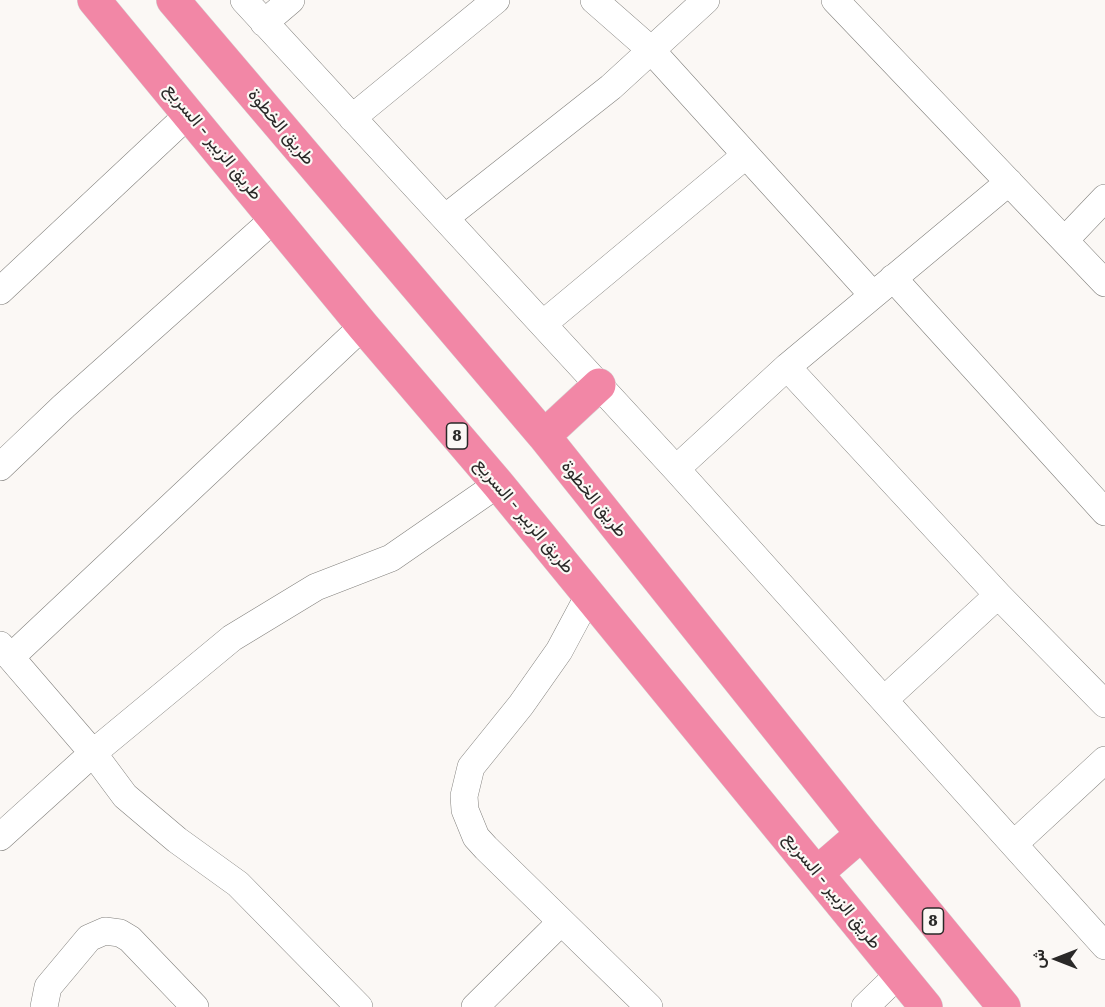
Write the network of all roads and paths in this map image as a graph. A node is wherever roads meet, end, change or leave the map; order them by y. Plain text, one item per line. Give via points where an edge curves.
1 (94, 0) edge
2 (173, 0) edge
3 (244, 0) edge
4 (291, 0) edge
5 (496, 0) edge
6 (594, 0) edge
7 (706, 0) edge
8 (835, 0) edge
9 (264, 23) junction
10 (651, 50) junction
11 (190, 113) junction
12 (352, 118) junction
13 (746, 155) junction
14 (1009, 182) junction
15 (1105, 198) edge
16 (275, 218) junction
17 (445, 218) junction
18 (1065, 240) junction
19 (893, 278) junction
20 (1105, 283) edge
21 (0, 291) edge
22 (872, 294) junction
23 (543, 324) junction
24 (363, 326) junction
25 (787, 367) junction
26 (599, 385) junction
27 (544, 436) junction
28 (0, 467) edge
29 (676, 469) junction
30 (498, 484) junction
31 (1105, 512) edge
32 (589, 595) junction
33 (998, 595) junction
34 (5, 651) edge
35 (884, 700) junction
36 (1105, 704) edge
37 (93, 753) junction
38 (1105, 760) edge
39 (862, 834) junction
40 (0, 837) edge
41 (1014, 844) junction
42 (818, 872) junction
43 (561, 922) junction
44 (1105, 946) edge
45 (899, 974) junction
46 (44, 1007) edge
47 (195, 1007) edge
48 (359, 1007) edge
49 (475, 1007) edge
50 (649, 1007) edge
51 (865, 1007) edge
52 (926, 1007) edge
53 (1004, 1007) edge

1 - 11 highway, طريق الزبير - السريع / 8
2 - 27 highway, طريق الخطوة / 8
3 - 9 street
4 - 9 street
5 - 12 street
6 - 10 street
7 - 10 street
8 - 14 street
9 - 12 street
10 - 13 street
10 - 17 street via 611,87
11 - 16 highway, طريق الزبير - السريع / 8
11 - 21 street
12 - 17 street
13 - 22 street
13 - 23 street
14 - 18 street
14 - 19 street
15 - 18 street
16 - 24 highway, طريق الزبير - السريع / 8
16 - 28 street
17 - 23 street
18 - 20 street
19 - 22 street
19 - 31 street
22 - 25 street
23 - 26 street
24 - 30 highway, طريق الزبير - السريع / 8
24 - 34 street
25 - 29 street
25 - 33 street
26 - 27 highway
26 - 29 street
27 - 39 highway, طريق الخطوة / 8
29 - 35 street
30 - 32 highway, طريق الزبير - السريع / 8
30 - 37 street via 391,558 316,587 232,638
32 - 42 highway, طريق الزبير - السريع / 8
32 - 43 street via 559,651 471,767 464,796 469,824 476,837
33 - 35 street
33 - 36 street
34 - 37 street
35 - 41 street
37 - 40 street
37 - 48 street via 125,796 238,884
38 - 41 street
39 - 42 highway
39 - 53 highway, طريق الخطوة / 8
41 - 44 street
42 - 45 highway, طريق الزبير - السريع / 8
43 - 49 street
43 - 50 street
45 - 51 street
45 - 52 highway, طريق الزبير - السريع / 8
46 - 47 street via 48,987 89,938 105,931 130,939

